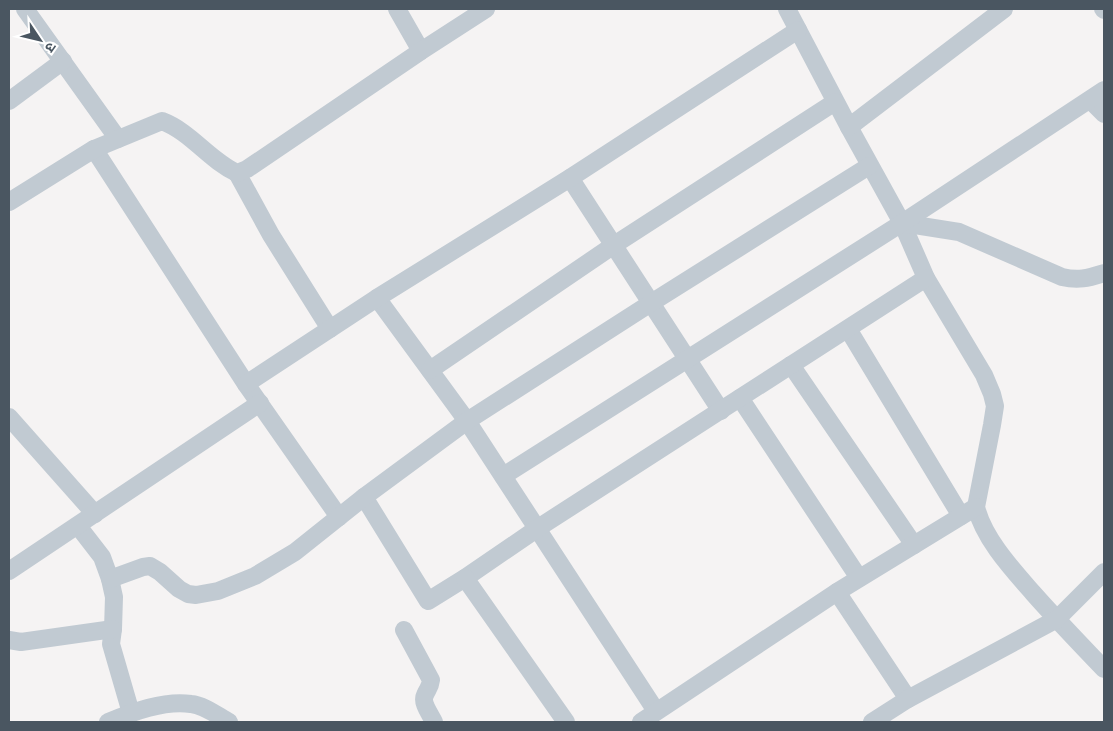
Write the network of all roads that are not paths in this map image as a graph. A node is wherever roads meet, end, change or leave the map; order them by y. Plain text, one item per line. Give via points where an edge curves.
1 (25, 9) edge
2 (397, 9) edge
3 (486, 9) edge
4 (787, 9) edge
5 (1004, 9) edge
6 (798, 30) junction
7 (420, 50) junction
8 (63, 61) junction
9 (1104, 90) edge
10 (1090, 100) junction
11 (9, 102) edge
12 (836, 102) junction
13 (1104, 114) edge
14 (849, 127) junction
15 (118, 139) junction
16 (94, 149) junction
17 (869, 166) junction
18 (237, 173) junction
19 (570, 178) junction
20 (9, 202) edge
21 (902, 223) junction
22 (614, 245) junction
23 (1104, 274) edge
24 (926, 278) junction
25 (377, 298) junction
26 (651, 303) junction
27 (330, 329) junction
28 (848, 329) junction
29 (687, 358) junction
30 (791, 365) junction
31 (430, 370) junction
32 (246, 384) junction
33 (740, 398) junction
34 (260, 404) junction
35 (721, 411) junction
36 (9, 417) edge
37 (468, 421) junction
38 (503, 476) junction
39 (364, 498) junction
40 (969, 511) junction
41 (95, 514) junction
42 (339, 517) junction
43 (78, 526) junction
44 (538, 528) junction
45 (914, 545) junction
46 (9, 571) edge
47 (1104, 572) edge
48 (110, 578) junction
49 (465, 578) junction
50 (859, 578) junction
51 (837, 592) junction
52 (1057, 620) junction
53 (113, 629) junction
54 (404, 630) dead end
55 (9, 640) edge
56 (1104, 669) edge
57 (908, 699) junction
58 (656, 711) junction
59 (130, 713) junction
60 (108, 722) edge
61 (229, 722) edge
62 (434, 722) edge
63 (566, 722) edge
64 (641, 722) edge
65 (872, 722) edge

1 - 8 street
2 - 7 street
3 - 7 street
4 - 6 street
5 - 14 street
6 - 12 street
6 - 19 street
7 - 18 street
8 - 11 street
8 - 15 street
9 - 10 street
10 - 13 street
10 - 21 street
12 - 14 street
12 - 22 street
14 - 17 street
15 - 16 street
15 - 18 street via 162,121 175,126 226,168
16 - 20 street
16 - 32 street
17 - 21 street
17 - 26 street
18 - 27 street via 271,235
19 - 22 street
19 - 25 street
21 - 23 street via 959,232 1062,277 1075,280
21 - 24 street
21 - 29 street
22 - 26 street
22 - 31 street
24 - 28 street
24 - 40 street via 984,375 995,406
25 - 27 street
25 - 31 street
26 - 29 street
26 - 37 street
27 - 32 street
28 - 30 street
28 - 40 street
29 - 35 street
29 - 38 street
30 - 33 street
30 - 45 street
31 - 37 street
32 - 34 street
33 - 35 street
33 - 50 street
34 - 41 street
34 - 42 street
35 - 44 street
36 - 41 street
37 - 38 street
37 - 39 street
38 - 44 street
39 - 42 street
39 - 49 street via 428,601
40 - 45 street
40 - 52 street via 979,520 1006,562
41 - 43 street
42 - 48 street via 296,552 255,576 206,594 188,594 150,566
43 - 46 street
43 - 48 street via 102,557
44 - 49 street
44 - 58 street
45 - 50 street
47 - 52 street
48 - 53 street via 114,597
49 - 63 street
50 - 51 street
51 - 57 street
51 - 58 street
52 - 56 street
52 - 57 street
53 - 55 street via 21,642
53 - 59 street via 111,644
54 - 62 street via 431,680 424,701
57 - 65 street
58 - 64 street
59 - 60 street
59 - 61 street via 159,705 192,704

